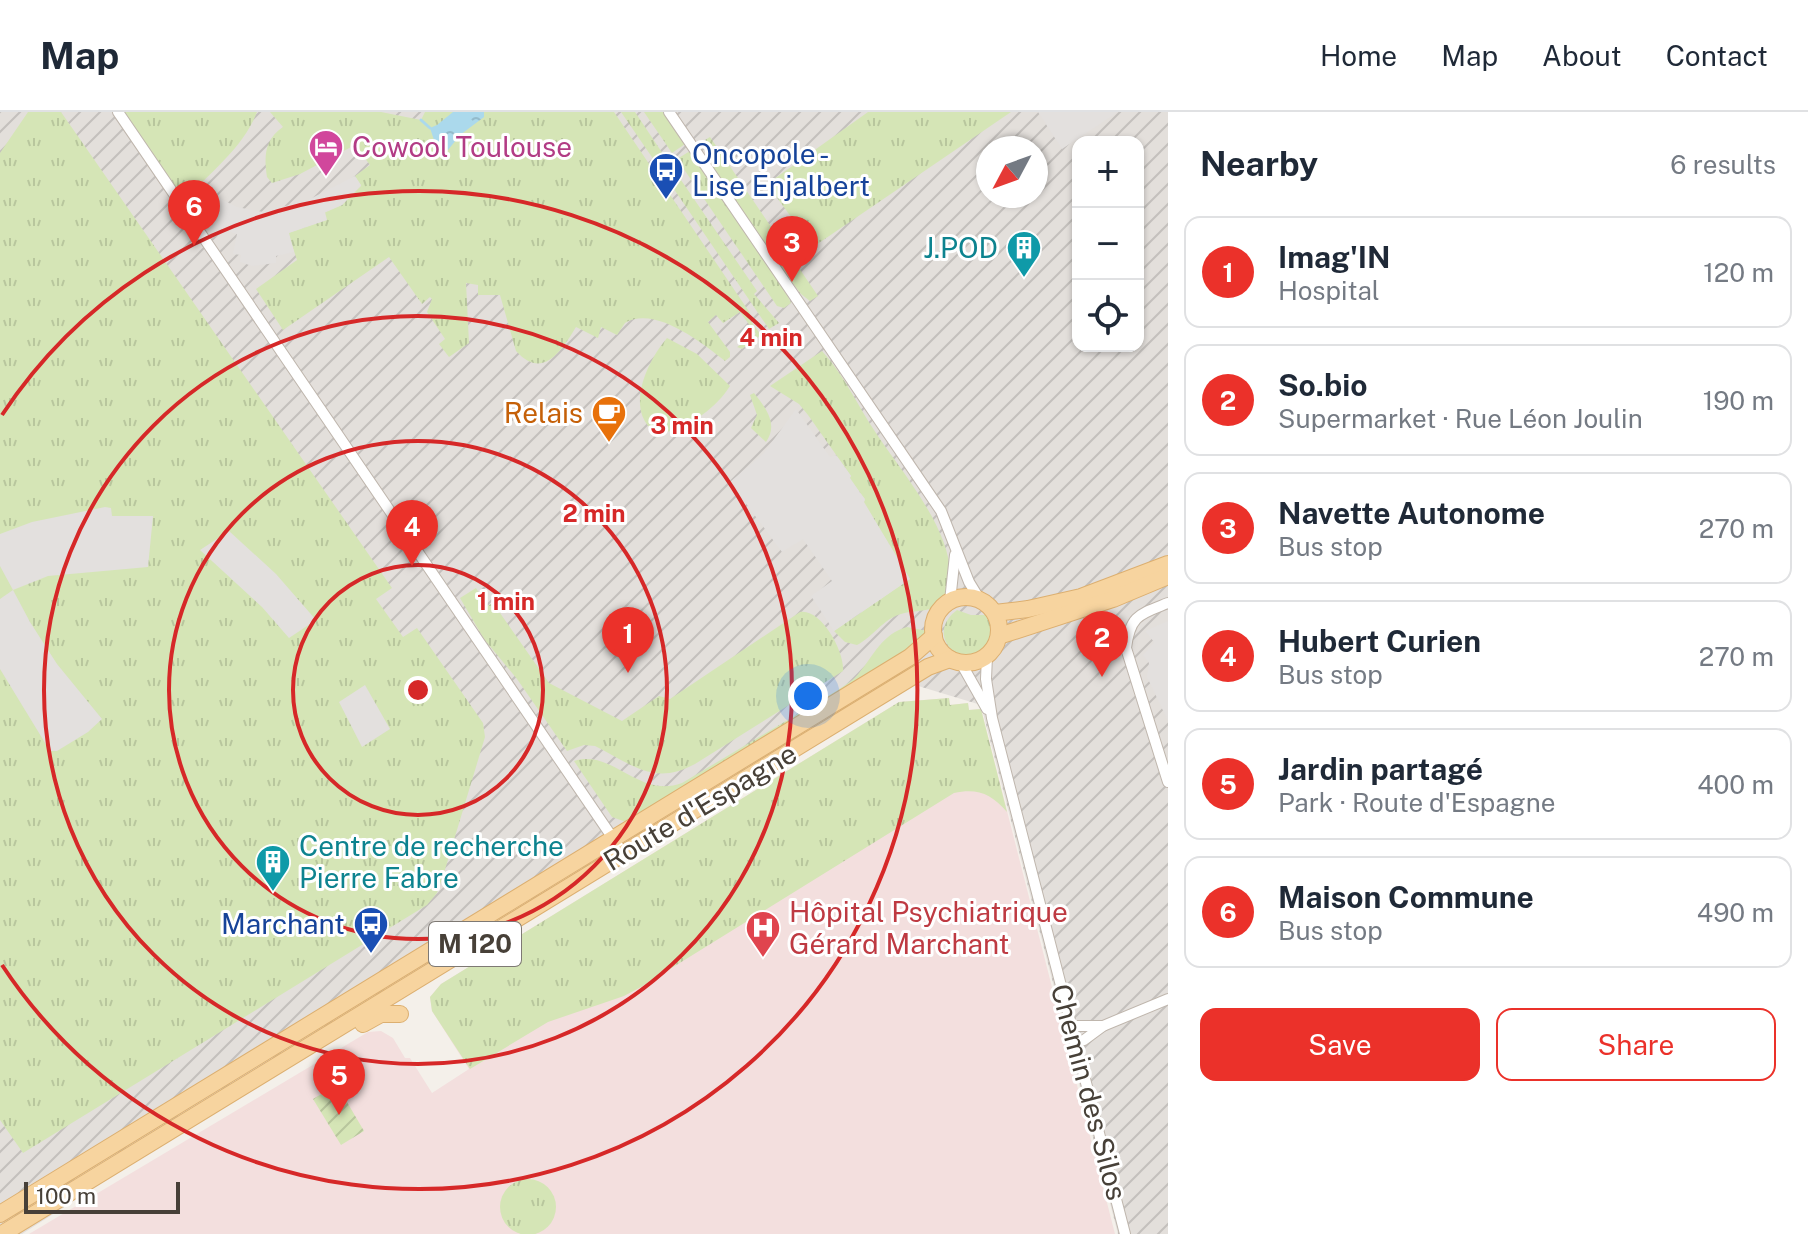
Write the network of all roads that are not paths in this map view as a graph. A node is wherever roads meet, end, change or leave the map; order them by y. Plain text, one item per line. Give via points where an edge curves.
1 (118, 112) edge
2 (669, 112) edge
3 (956, 549) junction
4 (1168, 564) edge
5 (1168, 576) edge
6 (980, 600) junction
7 (950, 601) junction
8 (1168, 603) edge
9 (995, 613) junction
10 (934, 636) junction
11 (999, 636) junction
12 (987, 656) junction
13 (956, 661) junction
14 (992, 718) junction
15 (1168, 782) edge
16 (614, 838) junction
17 (623, 853) junction
18 (1168, 999) edge
19 (400, 1014) dead end
20 (1071, 1026) junction
21 (1103, 1026) junction
22 (1075, 1043) junction
23 (296, 1055) junction
24 (0, 1214) edge
25 (2, 1234) edge
26 (1125, 1234) edge

1 - 16 street
2 - 3 street via 941,511
3 - 6 street
3 - 7 street
4 - 9 main road via 1081,597
5 - 11 main road
6 - 7 main road
6 - 9 main road
7 - 10 main road via 934,624
8 - 15 street via 1133,621 1126,648
9 - 11 main road
10 - 13 main road
10 - 16 main road, Route d'Espagne / M 120 via 910,657
11 - 12 main road
12 - 13 main road via 975,662
12 - 14 street, Chemin des Silos
13 - 14 street, Chemin des Silos
13 - 17 main road, Route d'Espagne / M 120 via 928,667
14 - 20 street, Chemin des Silos
16 - 17 street
16 - 24 main road, Route d'Espagne / M 120
17 - 23 main road, Route d'Espagne / M 120
18 - 21 street
19 - 23 main road via 381,1014
20 - 21 street
20 - 22 street, Chemin des Silos
21 - 22 street
22 - 26 street, Chemin des Silos
23 - 25 main road, Route d'Espagne / M 120

